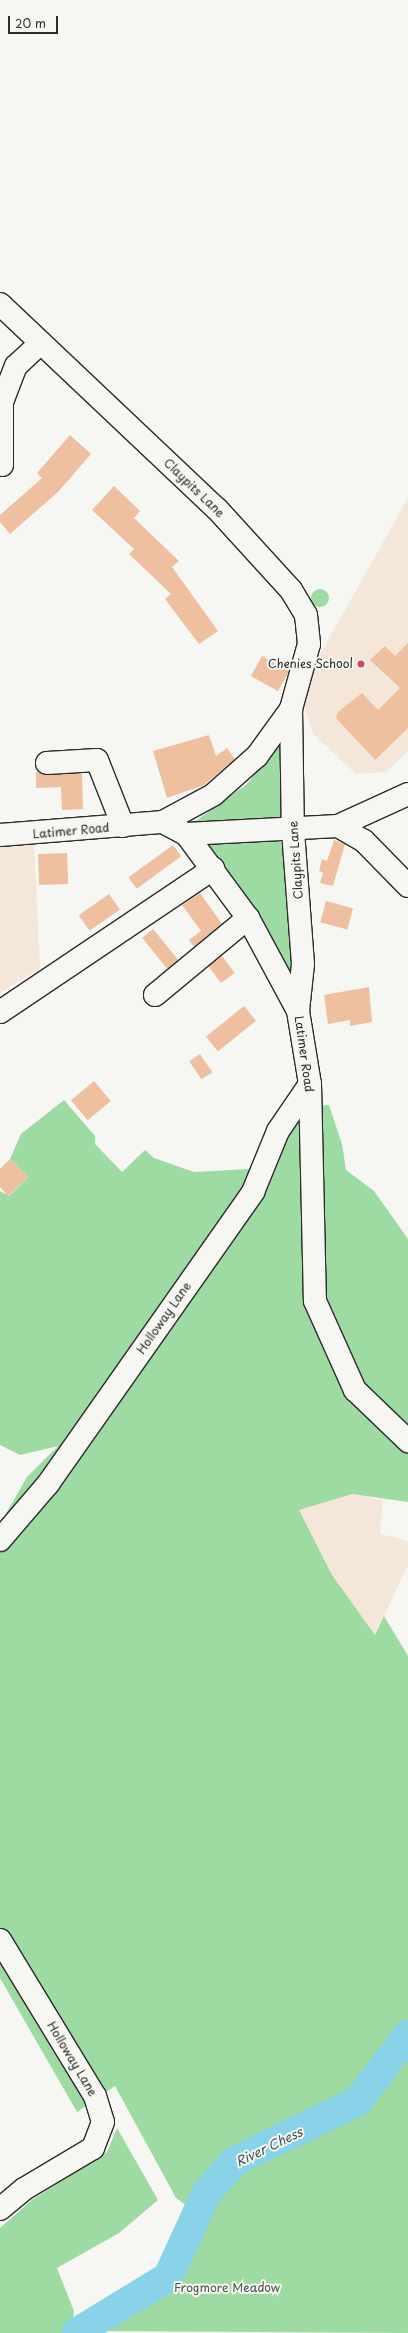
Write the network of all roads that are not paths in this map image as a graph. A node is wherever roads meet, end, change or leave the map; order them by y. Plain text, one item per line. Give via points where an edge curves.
1 (0, 304) edge
2 (41, 343) junction
3 (2, 465) dead end
4 (291, 709) junction
5 (47, 763) dead end
6 (408, 794) edge
7 (163, 822) junction
8 (123, 826) junction
9 (338, 826) junction
10 (293, 831) junction
11 (186, 834) junction
12 (0, 835) edge
13 (213, 869) junction
14 (408, 886) edge
15 (248, 918) junction
16 (155, 995) dead end
17 (298, 1011) junction
18 (0, 1012) edge
19 (310, 1084) junction
20 (408, 1441) edge
21 (0, 1540) edge
22 (0, 1940) edge
23 (0, 2209) edge

1 - 2 street, Claypits Lane
2 - 3 street via 16,366 2,402
2 - 4 street, Claypits Lane via 217,509 291,590 306,615 310,644
4 - 7 street, Claypits Lane via 256,756 213,795
4 - 10 street, Claypits Lane
5 - 8 street via 97,760
6 - 9 street
7 - 8 street, Latimer Road
7 - 11 street, Latimer Road
8 - 12 street, Latimer Road
9 - 10 street
9 - 14 street via 364,841
10 - 11 street
10 - 17 street, Claypits Lane via 304,964
11 - 13 street, Latimer Road
13 - 15 street, Latimer Road
13 - 18 street
15 - 16 street
15 - 17 street, Latimer Road
17 - 19 street, Latimer Road
19 - 20 street, Latimer Road via 315,1300 355,1390
19 - 21 street, Holloway Lane via 278,1131 253,1192 48,1484
22 - 23 street, Holloway Lane via 95,2096 103,2122 93,2148 24,2189

